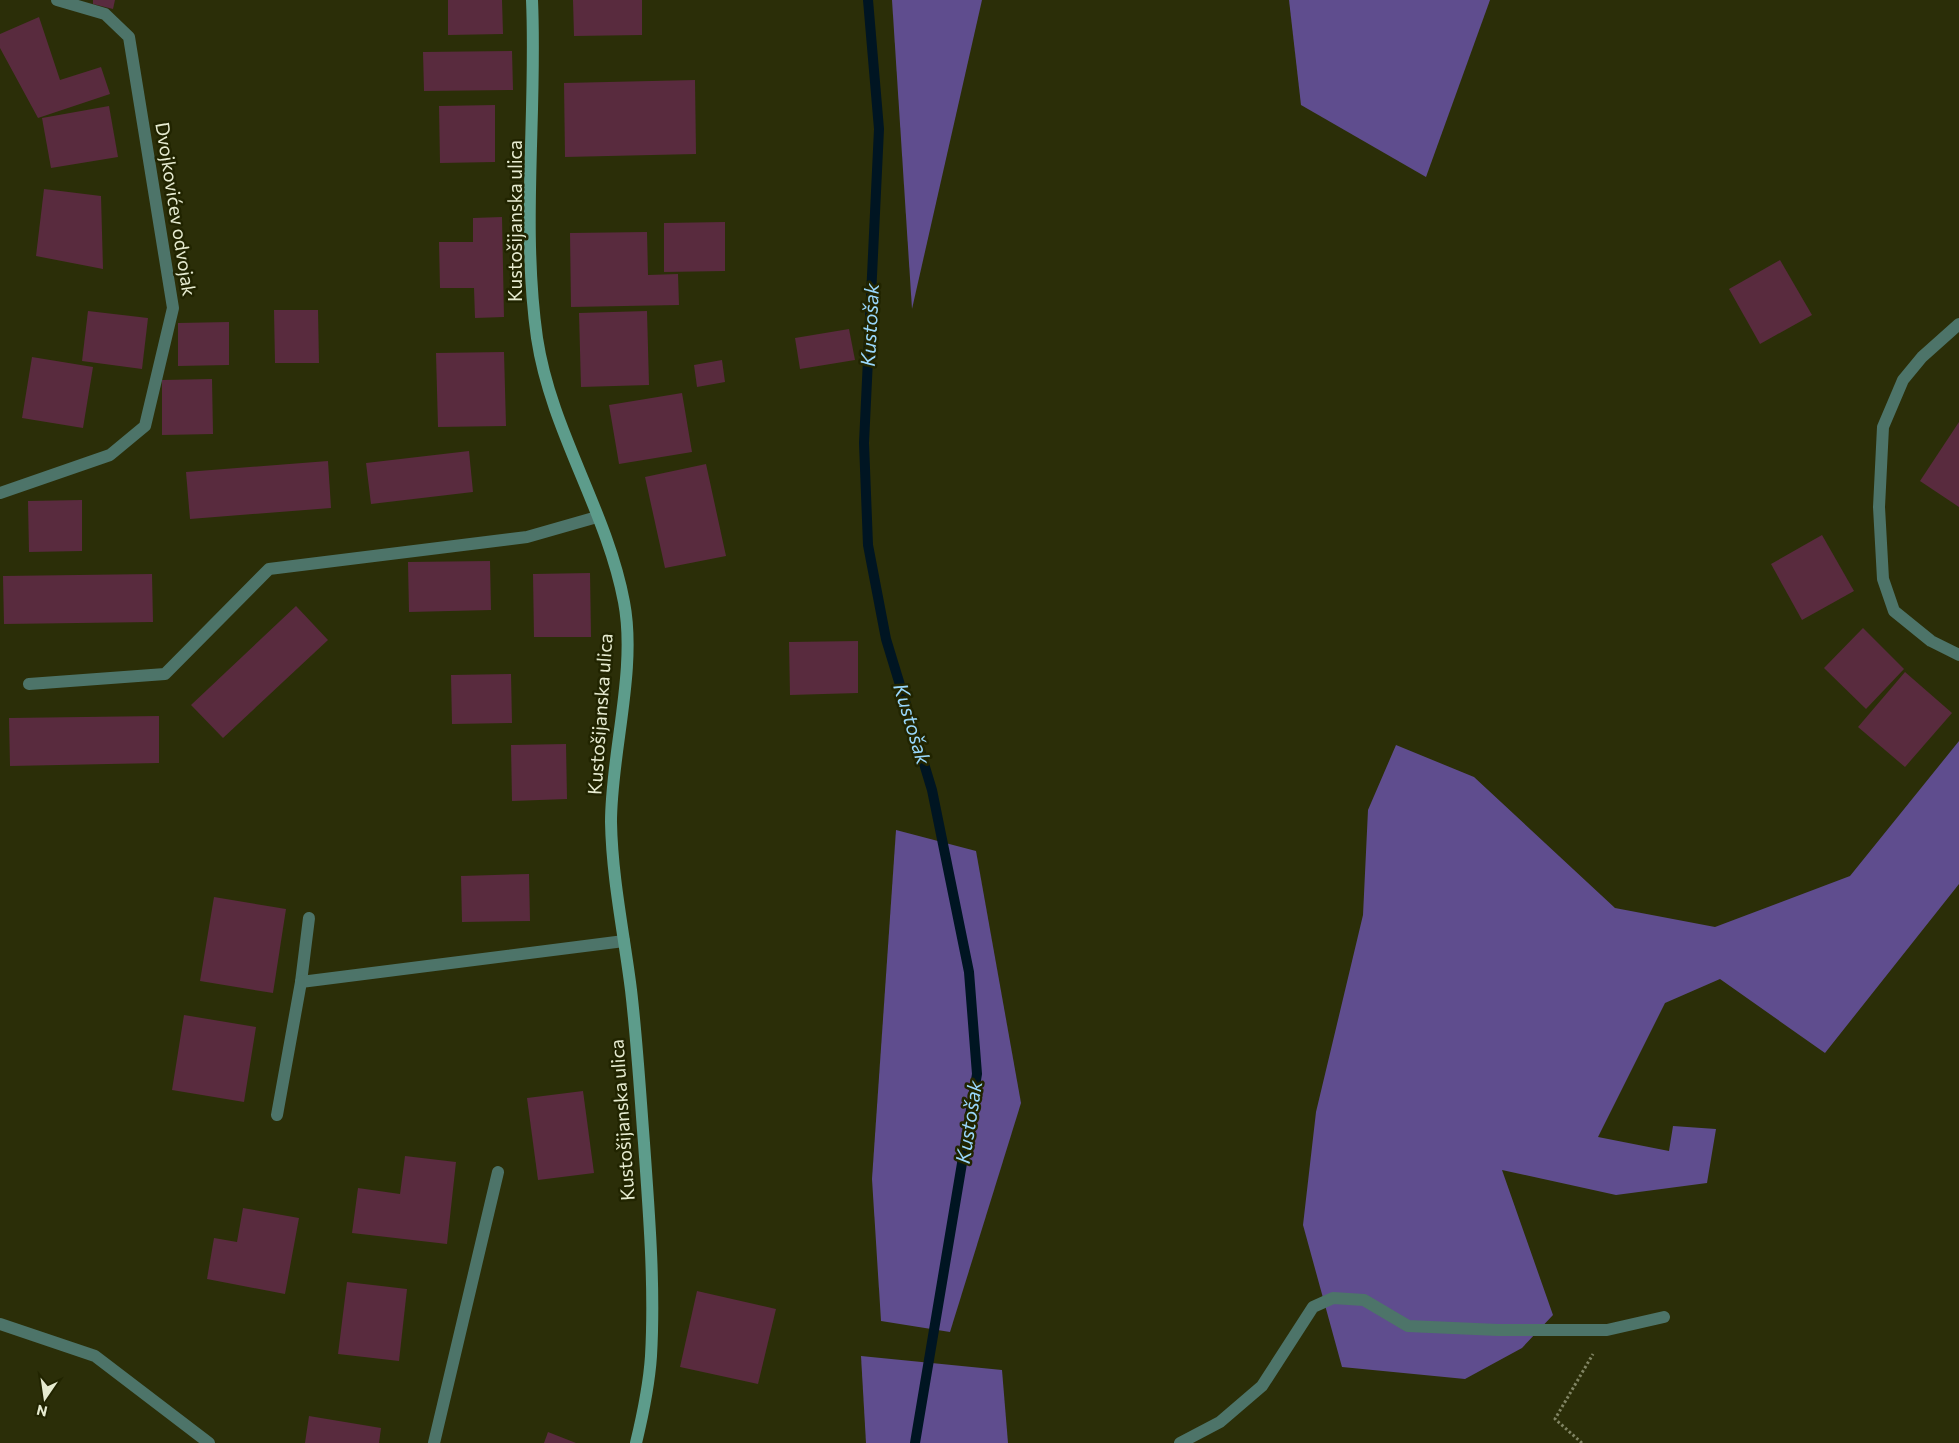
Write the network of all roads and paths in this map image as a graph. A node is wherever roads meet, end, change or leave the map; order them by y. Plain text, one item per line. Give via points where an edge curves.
1 (56, 0) edge
2 (532, 0) edge
3 (1959, 324) edge
4 (0, 493) edge
5 (597, 517) junction
6 (1959, 655) edge
7 (29, 684) dead end
8 (309, 918) dead end
9 (624, 941) junction
10 (301, 982) junction
11 (277, 1115) dead end
12 (498, 1172) dead end
13 (1664, 1318) dead end
14 (0, 1324) edge
15 (1607, 1330) junction
16 (209, 1443) edge
17 (434, 1443) edge
18 (636, 1443) edge
19 (1180, 1443) edge
20 (1582, 1443) edge

1 - 4 street, Dvojkovićev odvojak via 105,14 130,37 173,308 145,426 110,456
2 - 5 street, Kustošijanska ulica via 534,80 530,240 537,340 562,432
3 - 6 street via 1922,356 1903,380 1884,427 1879,507 1883,579 1894,612 1931,641
5 - 7 street via 527,537 269,569 165,674
5 - 9 street, Kustošijanska ulica via 625,605 624,683 611,822
8 - 10 street
9 - 10 street
9 - 18 street, Kustošijanska ulica via 642,1116 652,1298 651,1357
10 - 11 street
12 - 17 street
13 - 15 street
14 - 16 street via 95,1356
15 - 19 street via 1408,1326 1364,1300 1333,1298 1313,1306 1262,1386 1220,1422
15 - 20 path via 1555,1419

